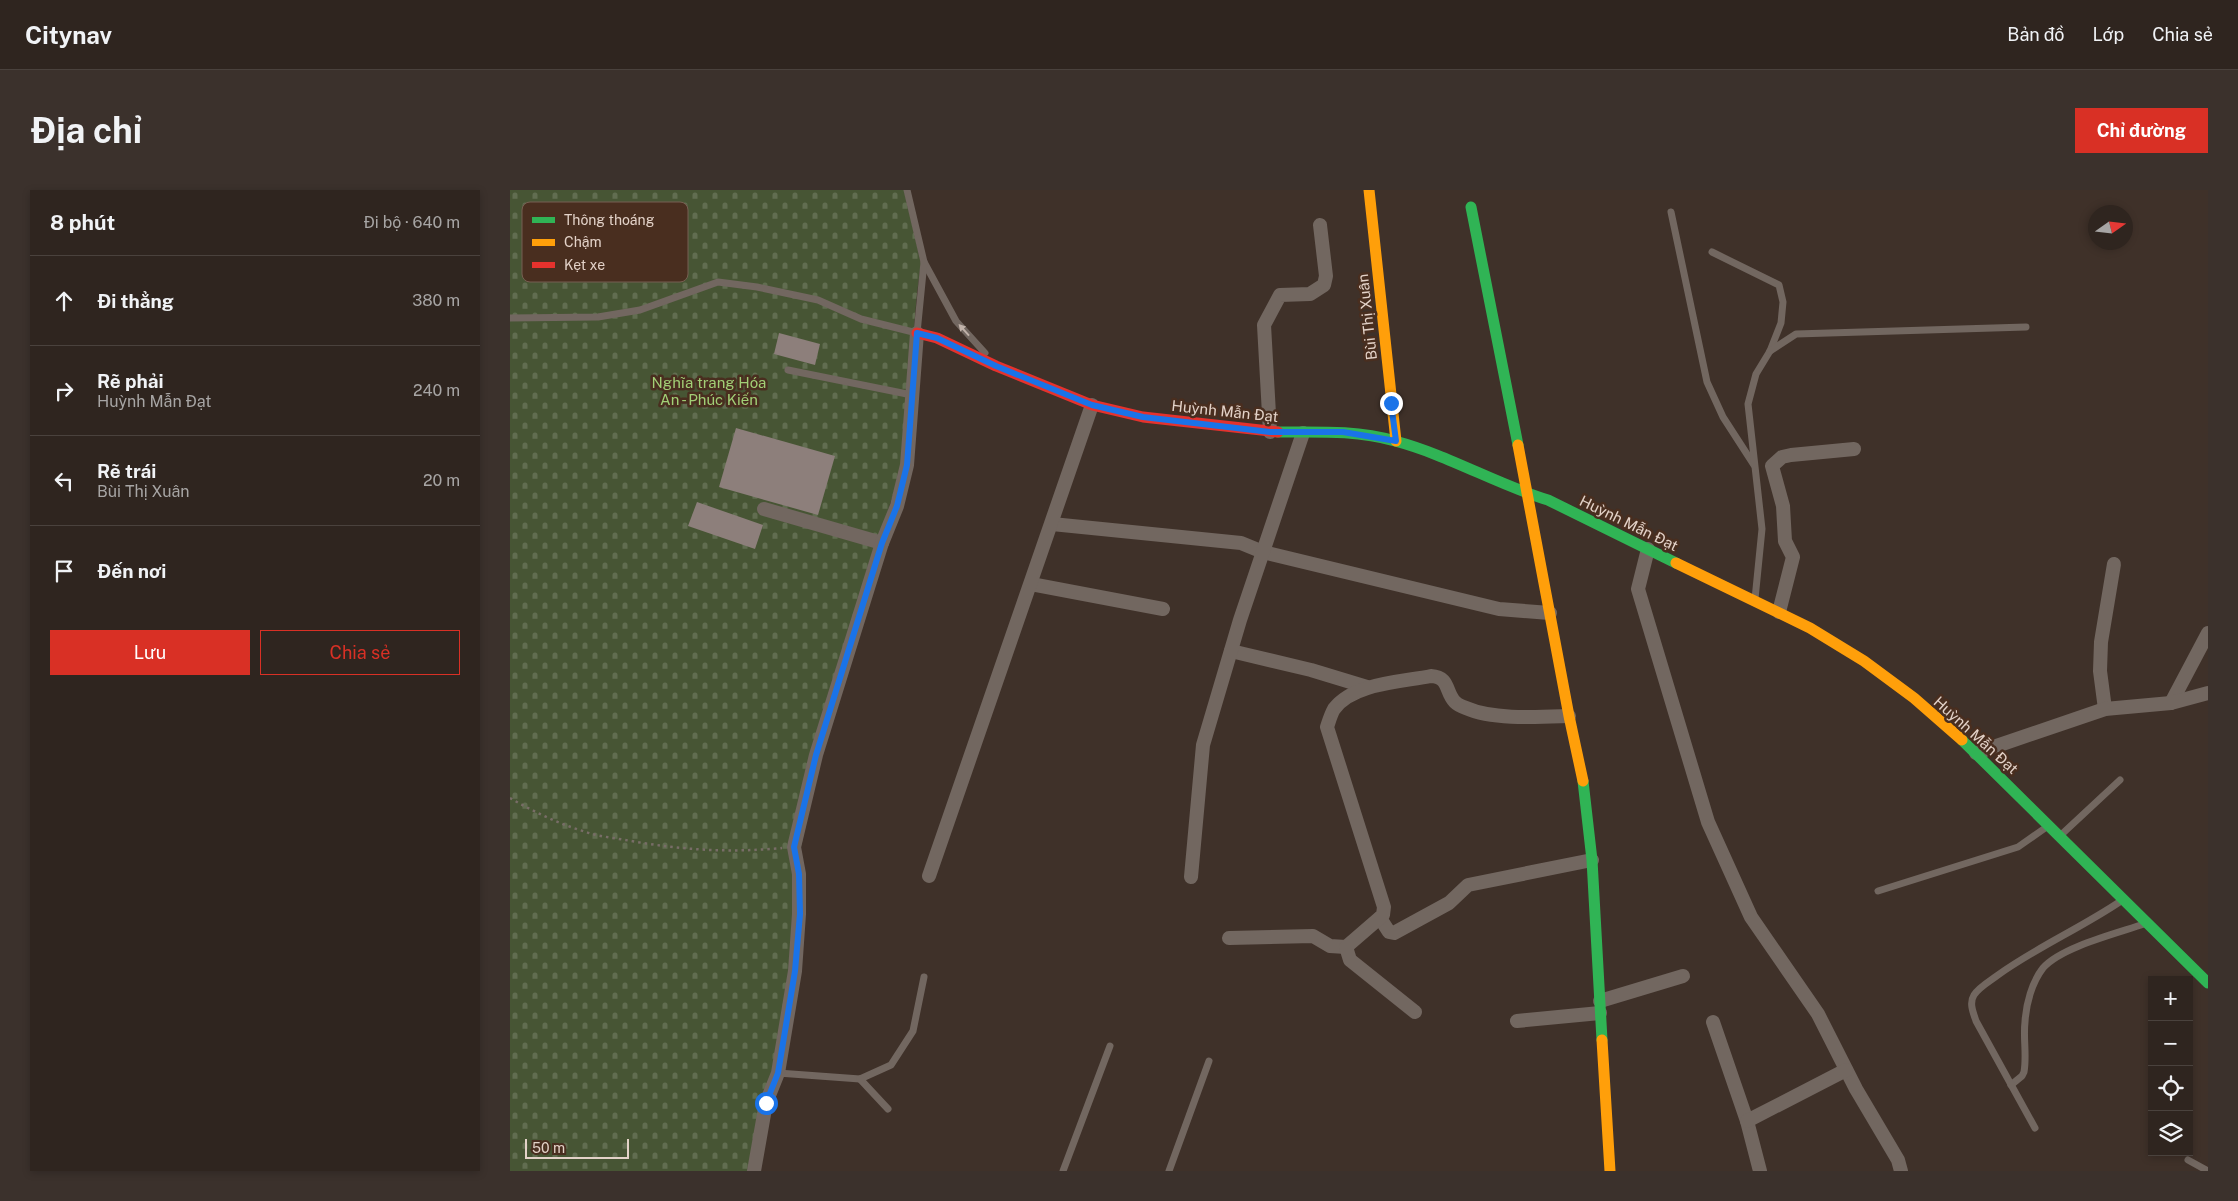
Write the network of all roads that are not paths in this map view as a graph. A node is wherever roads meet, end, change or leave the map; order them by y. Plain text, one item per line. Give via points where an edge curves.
1 (907, 190) edge
2 (1369, 190) edge
3 (1471, 207) dead end
4 (1671, 212) dead end
5 (1320, 225) dead end
6 (1712, 252) dead end
7 (924, 262) junction
8 (510, 318) edge
9 (2026, 327) dead end
10 (917, 333) junction
11 (1770, 351) junction
12 (996, 366) junction
13 (788, 370) dead end
14 (912, 395) junction
15 (1092, 405) junction
16 (1270, 432) junction
17 (1303, 433) junction
18 (1396, 441) junction
19 (1854, 449) dead end
20 (1755, 466) junction
21 (1528, 494) junction
22 (764, 509) dead end
23 (1052, 524) junction
24 (882, 543) junction
25 (1648, 549) junction
26 (1263, 552) junction
27 (2114, 564) dead end
28 (1031, 584) junction
29 (1754, 602) junction
30 (1163, 608) dead end
31 (1779, 612) junction
32 (1550, 613) junction
33 (2208, 632) edge
34 (1231, 651) junction
35 (1368, 687) junction
36 (2208, 693) edge
37 (2171, 703) junction
38 (2105, 709) junction
39 (1569, 716) junction
40 (1976, 753) junction
41 (2120, 780) dead end
42 (2050, 824) junction
43 (2061, 835) junction
44 (1592, 860) junction
45 (929, 876) dead end
46 (1191, 877) dead end
47 (1878, 892) dead end
48 (2124, 900) junction
49 (1380, 918) junction
50 (2147, 923) junction
51 (1229, 938) dead end
52 (1346, 947) junction
53 (1682, 976) dead end
54 (924, 977) dead end
55 (2207, 981) edge
56 (1600, 1007) junction
57 (1415, 1012) dead end
58 (1517, 1021) dead end
59 (1713, 1022) dead end
60 (1110, 1046) dead end
61 (1208, 1061) dead end
62 (1846, 1070) junction
63 (778, 1073) junction
64 (860, 1079) junction
65 (2011, 1085) junction
66 (888, 1109) dead end
67 (1747, 1121) junction
68 (2035, 1128) dead end
69 (2188, 1160) dead end
70 (754, 1171) edge
71 (1063, 1171) edge
72 (1169, 1171) edge
73 (1610, 1171) edge
74 (1760, 1171) edge
75 (1902, 1171) edge
76 (2208, 1171) edge

1 - 7 lane
2 - 18 main road, Bùi Thị Xuân
3 - 21 main road
4 - 20 lane via 1707,382 1723,417
5 - 16 street via 1326,276 1324,286 1310,294 1280,295 1264,325
6 - 11 lane via 1779,285 1783,302
7 - 10 lane
12 -> 7 lane via 956,321
8 - 10 lane via 598,317 640,310 718,282 818,300 861,318
9 - 11 lane via 1796,334
10 - 12 main road, Huỳnh Mẫn Đạt via 937,338
10 - 14 street
11 - 20 lane via 1756,374 1748,404
12 - 15 main road, Huỳnh Mẫn Đạt
13 - 14 lane
14 - 24 street via 907,465 897,506
15 - 16 main road, Huỳnh Mẫn Đạt via 1143,417
15 - 23 street
16 - 17 main road, Huỳnh Mẫn Đạt
17 - 18 main road, Huỳnh Mẫn Đạt via 1343,432
17 - 26 street
18 - 21 main road, Huỳnh Mẫn Đạt via 1463,465
19 - 31 street via 1791,455 1772,466 1783,506 1785,541 1793,557
20 - 29 lane via 1762,529
21 - 25 main road, Huỳnh Mẫn Đạt via 1548,500
21 - 32 main road
22 - 24 street
23 - 26 street via 1241,543
23 - 28 street
24 - 63 street via 816,755 794,847 799,874 800,914 795,971
25 - 29 main road, Huỳnh Mẫn Đạt
25 - 62 street via 1638,589 1708,822 1751,917 1818,1014
26 - 32 street via 1499,609
26 - 34 street
27 - 38 street via 2101,642 2100,671
28 - 30 street
28 - 45 street
29 - 31 main road, Huỳnh Mẫn Đạt
31 - 40 main road, Huỳnh Mẫn Đạt via 1837,643 1900,687
32 - 39 main road
33 - 37 street
34 - 35 street
34 - 46 street via 1203,745
35 - 39 street via 1439,677 1455,702 1468,709 1515,716
35 - 49 street via 1337,706 1327,727 1384,907
36 - 37 street
37 - 38 street
38 - 40 street
39 - 44 main road via 1583,778
40 - 42 main road, Huỳnh Mẫn Đạt
41 - 43 lane
42 - 43 main road, Huỳnh Mẫn Đạt
42 - 47 lane via 2018,847
43 - 48 main road, Huỳnh Mẫn Đạt
44 - 49 street via 1468,885 1449,903 1394,933 1389,932
44 - 56 main road
48 - 50 main road, Huỳnh Mẫn Đạt
48 - 65 lane via 2018,961 1973,995 1971,1005 1976,1021
49 - 52 street
50 - 55 main road, Huỳnh Mẫn Đạt
50 - 65 lane via 2088,943 2045,966 2033,986 2025,1022 2024,1072
51 - 52 street via 1313,936 1330,946
52 - 57 street via 1350,960
53 - 56 street
54 - 64 lane via 913,1031 891,1065
56 - 58 street
56 - 73 main road
59 - 67 street
60 - 71 lane
61 - 72 lane
62 - 67 street
62 - 75 street
63 - 64 lane
63 - 70 street via 766,1103
64 - 66 lane
65 - 68 lane
67 - 74 street
69 - 76 lane

